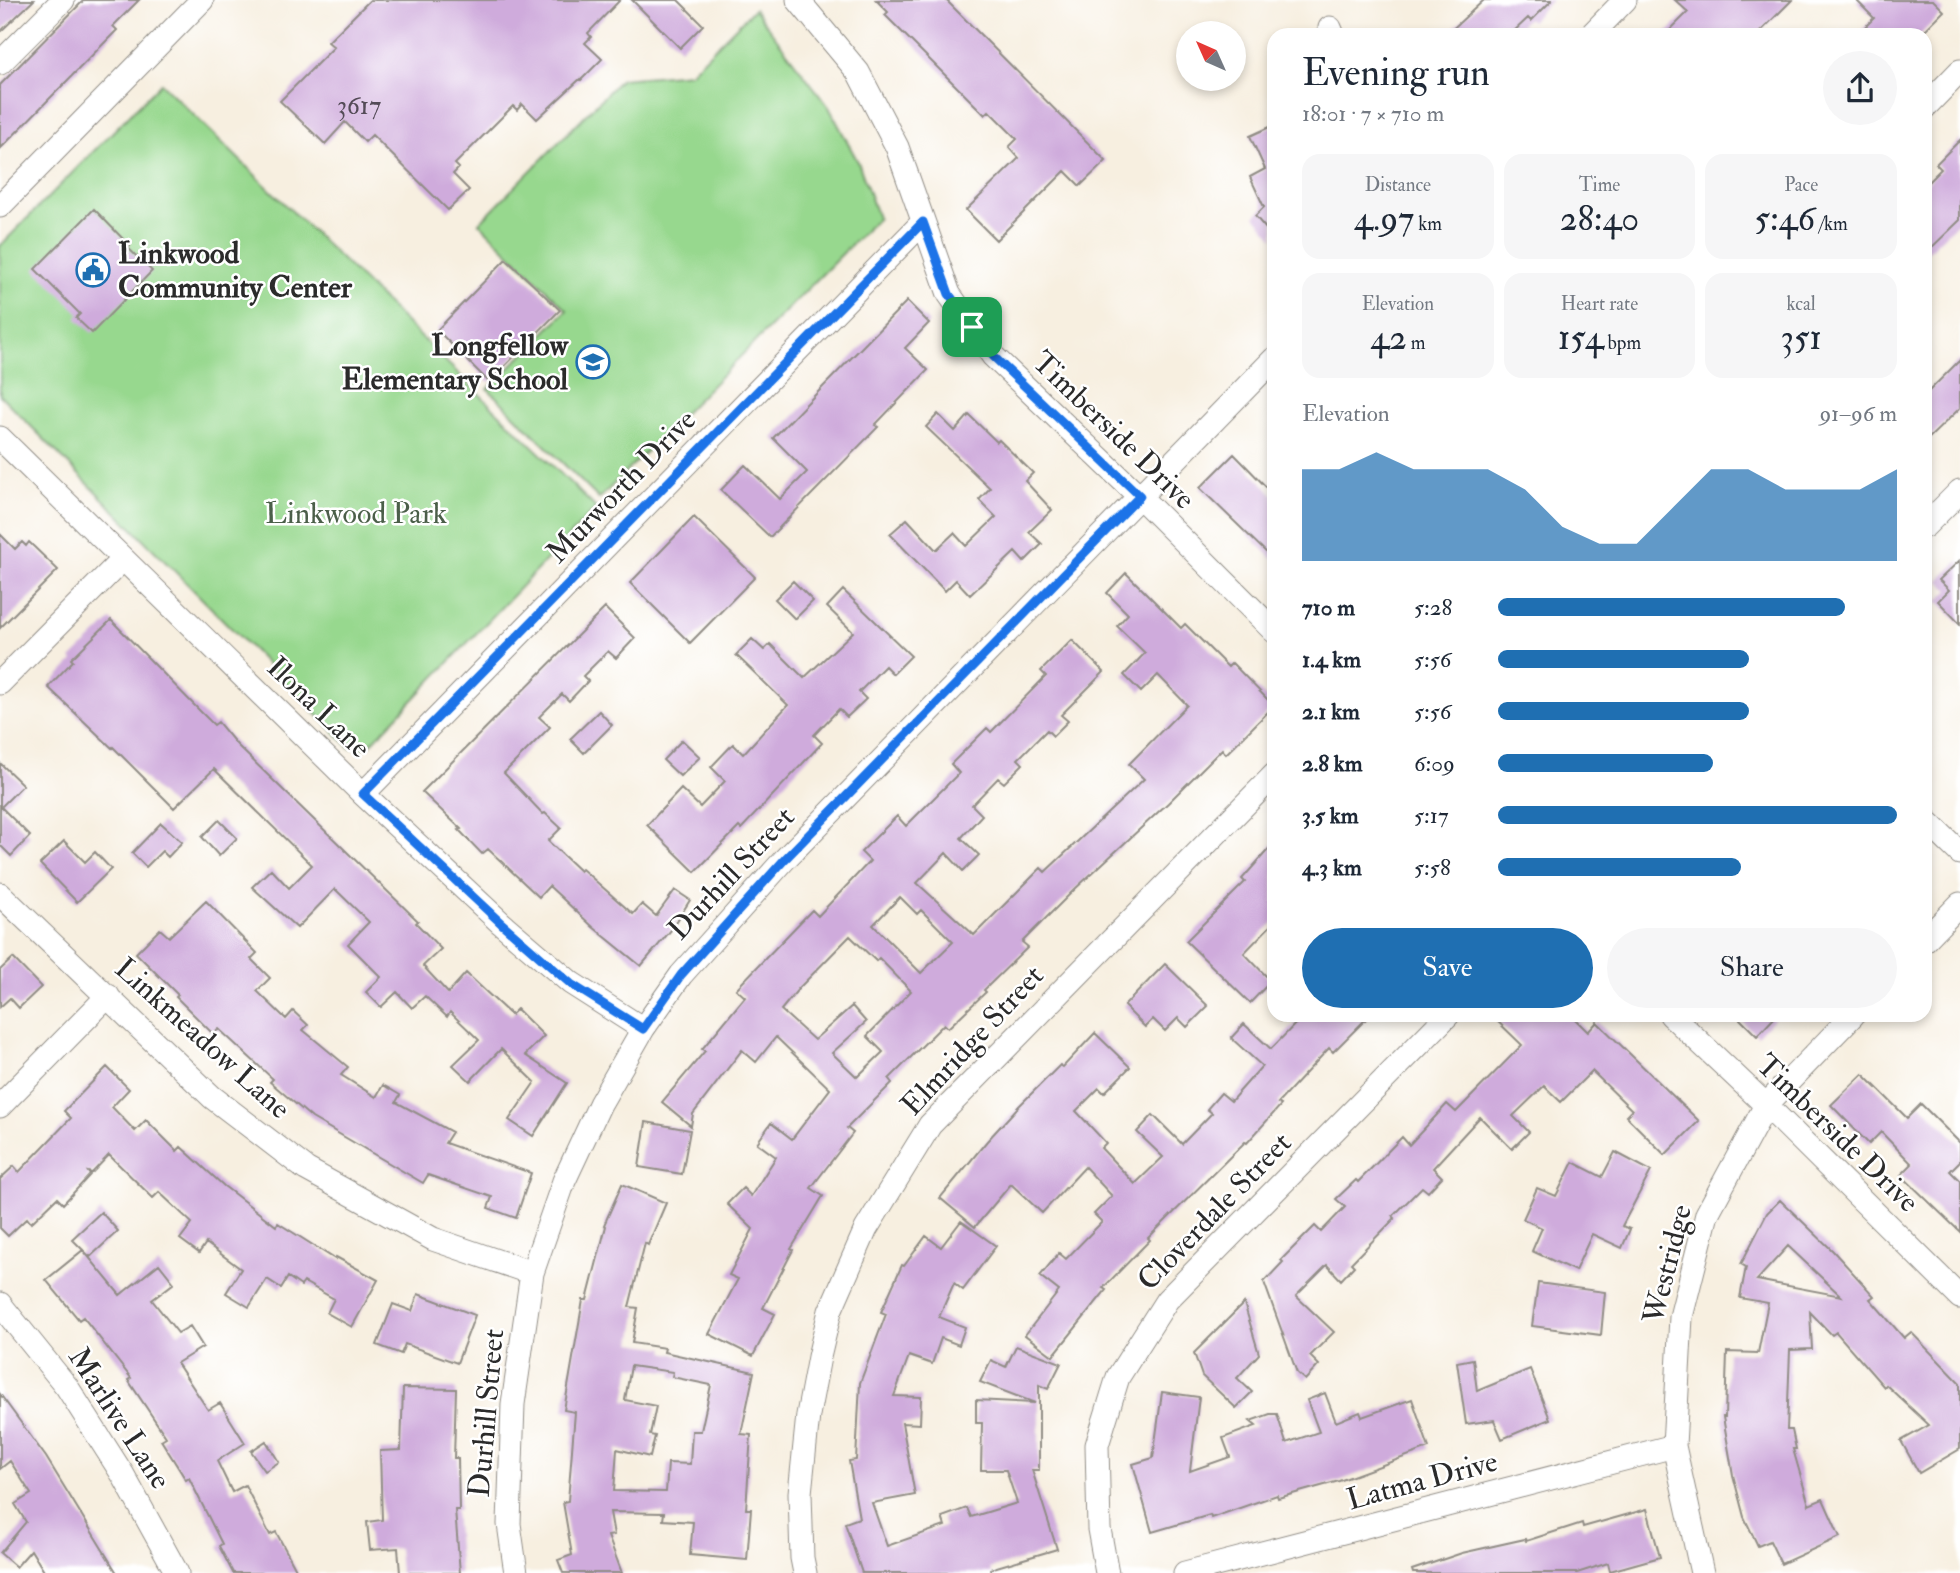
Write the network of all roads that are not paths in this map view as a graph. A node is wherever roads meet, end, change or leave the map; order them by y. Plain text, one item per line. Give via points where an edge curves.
1 (63, 0) edge
2 (202, 0) edge
3 (798, 0) edge
4 (1625, 0) edge
5 (1598, 28) edge
6 (0, 63) edge
7 (1960, 71) edge
8 (1932, 100) edge
9 (0, 206) edge
10 (923, 222) junction
11 (1267, 366) edge
12 (0, 438) edge
13 (1960, 491) edge
14 (1140, 496) junction
15 (1932, 519) edge
16 (123, 559) junction
17 (1267, 624) edge
18 (0, 683) edge
19 (1267, 782) edge
20 (363, 794) junction
21 (1932, 826) edge
22 (1960, 853) edge
23 (0, 894) edge
24 (1960, 904) edge
25 (1932, 933) edge
26 (108, 996) junction
27 (1441, 1022) edge
28 (1678, 1022) edge
29 (1846, 1022) edge
30 (643, 1029) junction
31 (1766, 1105) junction
32 (0, 1106) edge
33 (532, 1273) junction
34 (1960, 1297) edge
35 (0, 1304) edge
36 (1674, 1446) junction
37 (177, 1573) edge
38 (516, 1573) edge
39 (805, 1573) edge
40 (1107, 1573) edge
41 (1185, 1573) edge
42 (1702, 1573) edge

1 - 6 street
2 - 9 street
3 - 10 street, Timberside Drive via 858,72 897,146
4 - 5 street
7 - 8 street
10 - 14 street, Timberside Drive via 949,294 993,356
10 - 20 street, Murworth Drive
11 - 14 street, Durhill Street
12 - 16 street, Ilona Lane
13 - 15 street
14 - 17 street, Timberside Drive
14 - 30 street, Durhill Street via 785,859 681,975
16 - 18 street
16 - 20 street, Ilona Lane
19 - 39 street, Elmridge Street via 930,1125 866,1229 830,1311 808,1415 800,1493
20 - 30 street, Ilona Lane via 571,984
21 - 22 street
23 - 26 street, Linkmeadow Lane
24 - 25 street
26 - 32 street
26 - 33 street, Linkmeadow Lane via 212,1097 306,1169 433,1239
27 - 40 street, Cloverdale Street via 1167,1300 1118,1377 1097,1445 1098,1529
28 - 31 street, Timberside Drive
29 - 31 street, Westridge
30 - 33 street, Durhill Street via 600,1104 564,1181
31 - 34 street, Timberside Drive
31 - 36 street, Westridge via 1707,1214 1681,1317
33 - 38 street, Durhill Street via 513,1404 509,1524
35 - 37 street, Marlive Lane via 66,1387 123,1475
36 - 41 street, Latma Drive
36 - 42 street, Westridge

